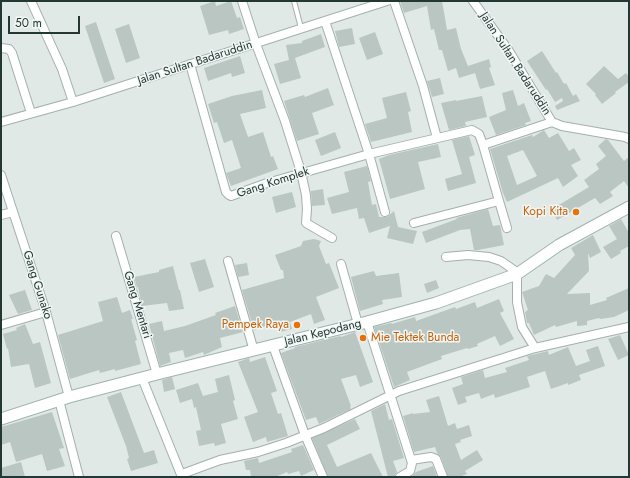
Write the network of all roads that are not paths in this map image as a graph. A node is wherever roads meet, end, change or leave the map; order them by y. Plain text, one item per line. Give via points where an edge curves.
1 (30, 1) edge
2 (242, 1) edge
3 (294, 1) edge
4 (387, 1) edge
5 (394, 1) edge
6 (474, 1) edge
7 (364, 4) edge
8 (325, 22) junction
9 (301, 28) junction
10 (256, 44) junction
11 (1, 48) edge
12 (190, 64) junction
13 (74, 102) junction
14 (31, 113) junction
15 (1, 122) edge
16 (552, 122) junction
17 (437, 138) junction
18 (629, 139) edge
19 (483, 145) junction
20 (369, 154) junction
21 (302, 172) junction
22 (1, 175) edge
23 (499, 201) junction
24 (629, 206) edge
25 (13, 212) junction
26 (385, 212) dead end
27 (1, 215) edge
28 (414, 223) dead end
29 (507, 228) dead end
30 (116, 236) dead end
31 (332, 238) dead end
32 (446, 257) dead end
33 (228, 261) dead end
34 (341, 264) dead end
35 (517, 274) junction
36 (46, 312) junction
37 (362, 323) junction
38 (1, 325) edge
39 (629, 327) edge
40 (273, 346) junction
41 (535, 348) junction
42 (254, 351) junction
43 (158, 374) junction
44 (142, 378) junction
45 (389, 396) junction
46 (64, 399) junction
47 (1, 418) edge
48 (305, 435) junction
49 (411, 460) junction
50 (182, 476) edge
51 (79, 477) edge
52 (323, 477) edge
53 (400, 477) edge
54 (443, 477) edge

1 - 13 street via 62,69
2 - 10 street
3 - 9 lane
4 - 7 street, Jalan Sultan Badaruddin
5 - 17 street via 423,86
6 - 16 street, Jalan Sultan Badaruddin via 509,51
7 - 8 street, Jalan Sultan Badaruddin
8 - 9 street, Jalan Sultan Badaruddin
8 - 20 street
9 - 10 street, Jalan Sultan Badaruddin
10 - 12 street, Jalan Sultan Badaruddin
10 - 21 street
11 - 14 street via 9,49 12,53
12 - 13 street, Jalan Sultan Badaruddin
12 - 21 street, Gang Komplek via 227,193 231,196
13 - 14 street, Jalan Sultan Badaruddin
14 - 15 street, Jalan Sultan Badaruddin
16 - 18 street, Jalan Sultan Badaruddin
16 - 19 street
17 - 19 street, Gang Komplek via 474,130 479,134
17 - 20 street, Gang Komplek
19 - 23 street
20 - 21 street, Gang Komplek
20 - 26 street
21 - 31 street via 306,195 306,223
22 - 25 street, Gang Gunako
23 - 28 street
23 - 29 street
24 - 35 street, Jalan Kepodang via 559,245
25 - 27 street
25 - 36 street, Gang Gunako
30 - 43 street, Gang Mentari
32 - 35 street via 489,256 501,261
33 - 42 street
34 - 37 street
35 - 37 street, Jalan Kepodang via 436,303
35 - 41 street via 522,327
36 - 38 street
36 - 46 street, Gang Gunako
37 - 40 street, Jalan Kepodang
37 - 45 street
39 - 41 street
40 - 42 street, Jalan Kepodang
40 - 48 street
41 - 45 street
42 - 43 street, Jalan Kepodang
43 - 44 street, Jalan Kepodang
44 - 46 street, Jalan Kepodang
44 - 50 street
45 - 48 street
45 - 49 street
46 - 47 street, Jalan Kepodang
46 - 51 street, Gang Gunako
48 - 50 street via 258,452 220,460
48 - 52 street
49 - 53 street via 412,468
49 - 54 street via 431,457 436,459

